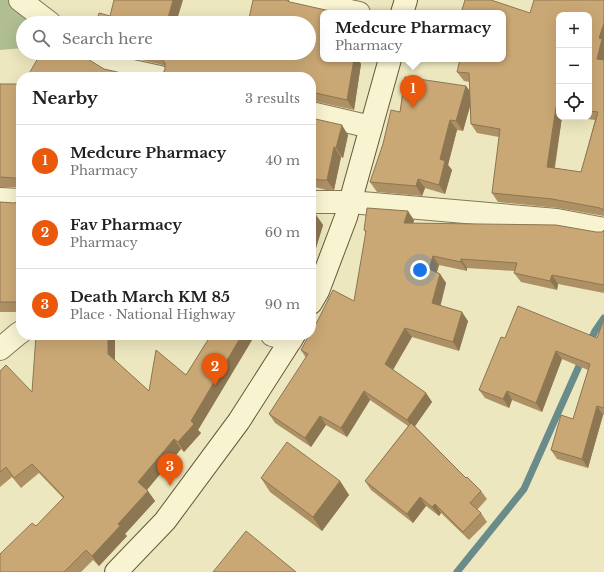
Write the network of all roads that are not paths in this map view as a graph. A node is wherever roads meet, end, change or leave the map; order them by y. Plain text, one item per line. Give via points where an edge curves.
1 (20, 0) edge
2 (300, 0) edge
3 (406, 0) edge
4 (345, 10) edge
5 (403, 10) edge
6 (41, 16) edge
7 (103, 60) edge
8 (389, 62) edge
9 (137, 72) edge
10 (316, 114) edge
11 (371, 127) junction
12 (0, 200) edge
13 (16, 200) edge
14 (316, 202) edge
15 (350, 202) junction
16 (604, 229) edge
17 (316, 294) edge
18 (16, 336) edge
19 (284, 340) edge
20 (0, 349) edge
21 (116, 572) edge

1 - 6 street
2 - 4 street
3 - 5 street
7 - 9 street via 114,67
8 - 11 street
10 - 11 street
11 - 15 street
12 - 13 street
14 - 15 street
15 - 16 street via 557,220
15 - 17 street
18 - 20 street
19 - 21 street via 240,421 166,520

